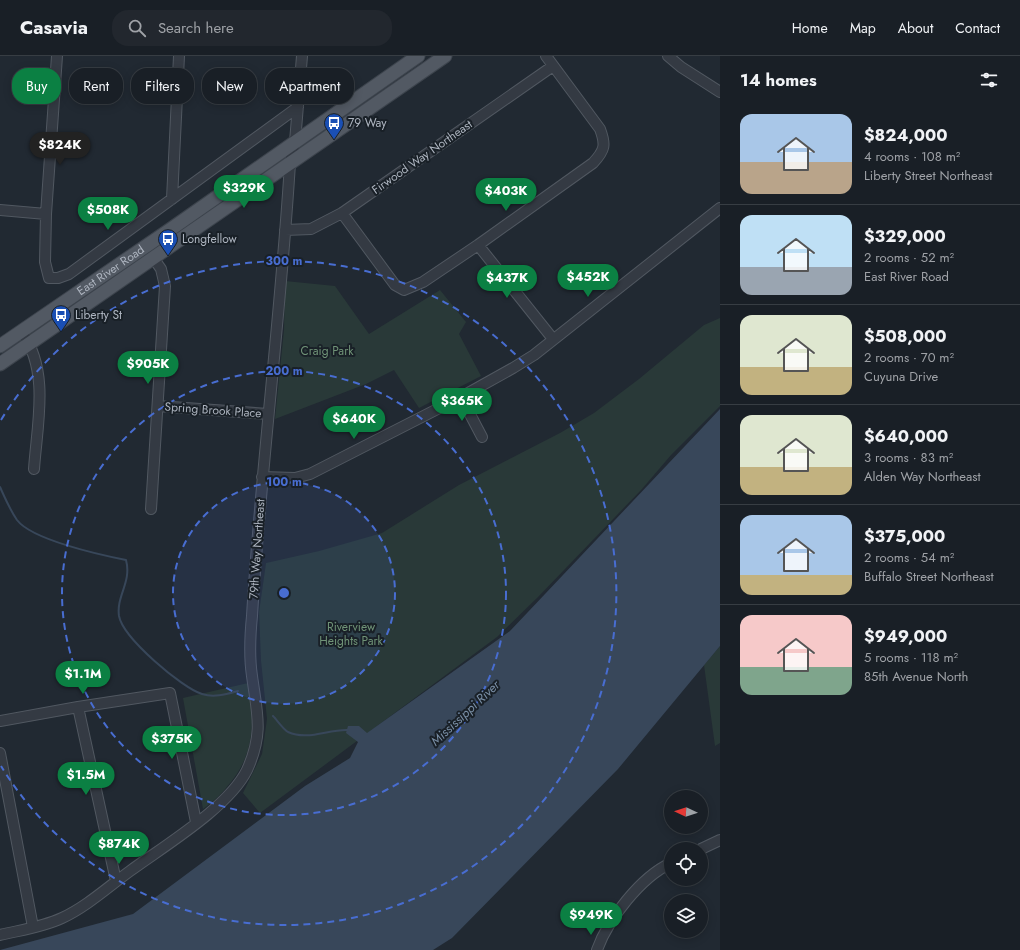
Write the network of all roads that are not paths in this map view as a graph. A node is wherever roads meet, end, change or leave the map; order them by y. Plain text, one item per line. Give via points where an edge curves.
1 (56, 56) edge
2 (179, 56) edge
3 (302, 56) edge
4 (418, 56) edge
5 (446, 56) edge
6 (546, 56) edge
7 (668, 56) edge
8 (553, 66) junction
9 (720, 92) edge
10 (298, 107) junction
11 (295, 142) junction
12 (290, 163) junction
13 (172, 199) junction
14 (720, 208) edge
15 (0, 210) edge
16 (342, 213) junction
17 (46, 214) junction
18 (285, 230) junction
19 (478, 245) junction
20 (154, 259) junction
21 (22, 332) junction
22 (553, 339) junction
23 (31, 344) junction
24 (0, 346) edge
25 (0, 364) edge
26 (461, 397) junction
27 (158, 406) junction
28 (268, 414) junction
29 (482, 437) dead end
30 (34, 469) dead end
31 (262, 477) junction
32 (151, 509) dead end
33 (78, 707) junction
34 (0, 721) edge
35 (0, 753) edge
36 (196, 822) junction
37 (720, 840) edge
38 (708, 846) edge
39 (664, 868) edge
40 (116, 881) junction
41 (33, 927) junction
42 (0, 935) edge
43 (597, 950) edge

1 - 17 street
2 - 13 street
3 - 10 street, 79th Way Northeast
4 - 11 main road, East River Road
5 - 12 main road, East River Road
6 - 8 street
7 - 9 street
8 - 16 street, Firwood Way Northeast
8 - 19 street via 600,129 605,142 602,154
10 - 11 street, 79th Way Northeast
10 - 13 street
11 - 12 street, 79th Way Northeast
11 - 21 main road, East River Road
12 - 18 street, 79th Way Northeast
12 - 20 main road, East River Road
13 - 17 street via 69,274 58,278 49,278 46,262
14 - 22 street
15 - 17 street
16 - 18 street, Firwood Way Northeast via 311,229
16 - 19 street via 395,285 404,290 423,282
18 - 28 street, 79th Way Northeast
19 - 22 street
20 - 23 main road, East River Road
20 - 27 street via 165,278
21 - 23 street
21 - 24 main road, East River Road
22 - 26 street via 507,372
23 - 25 main road, East River Road
23 - 30 street via 40,380
26 - 29 street
26 - 31 street via 310,474 295,478
27 - 28 street, Spring Brook Place
27 - 32 street
28 - 31 street, 79th Way Northeast
31 - 36 street, 79th Way Northeast via 250,655 258,707 258,731 253,755 236,789 209,814
33 - 34 street
33 - 36 street via 170,693
33 - 40 street
35 - 41 street
36 - 40 street, 79th Way Northeast
37 - 38 street
39 - 43 street via 645,882 628,900 605,931
40 - 41 street, 79th Way Northeast via 62,918
41 - 42 street, 79th Way Northeast

